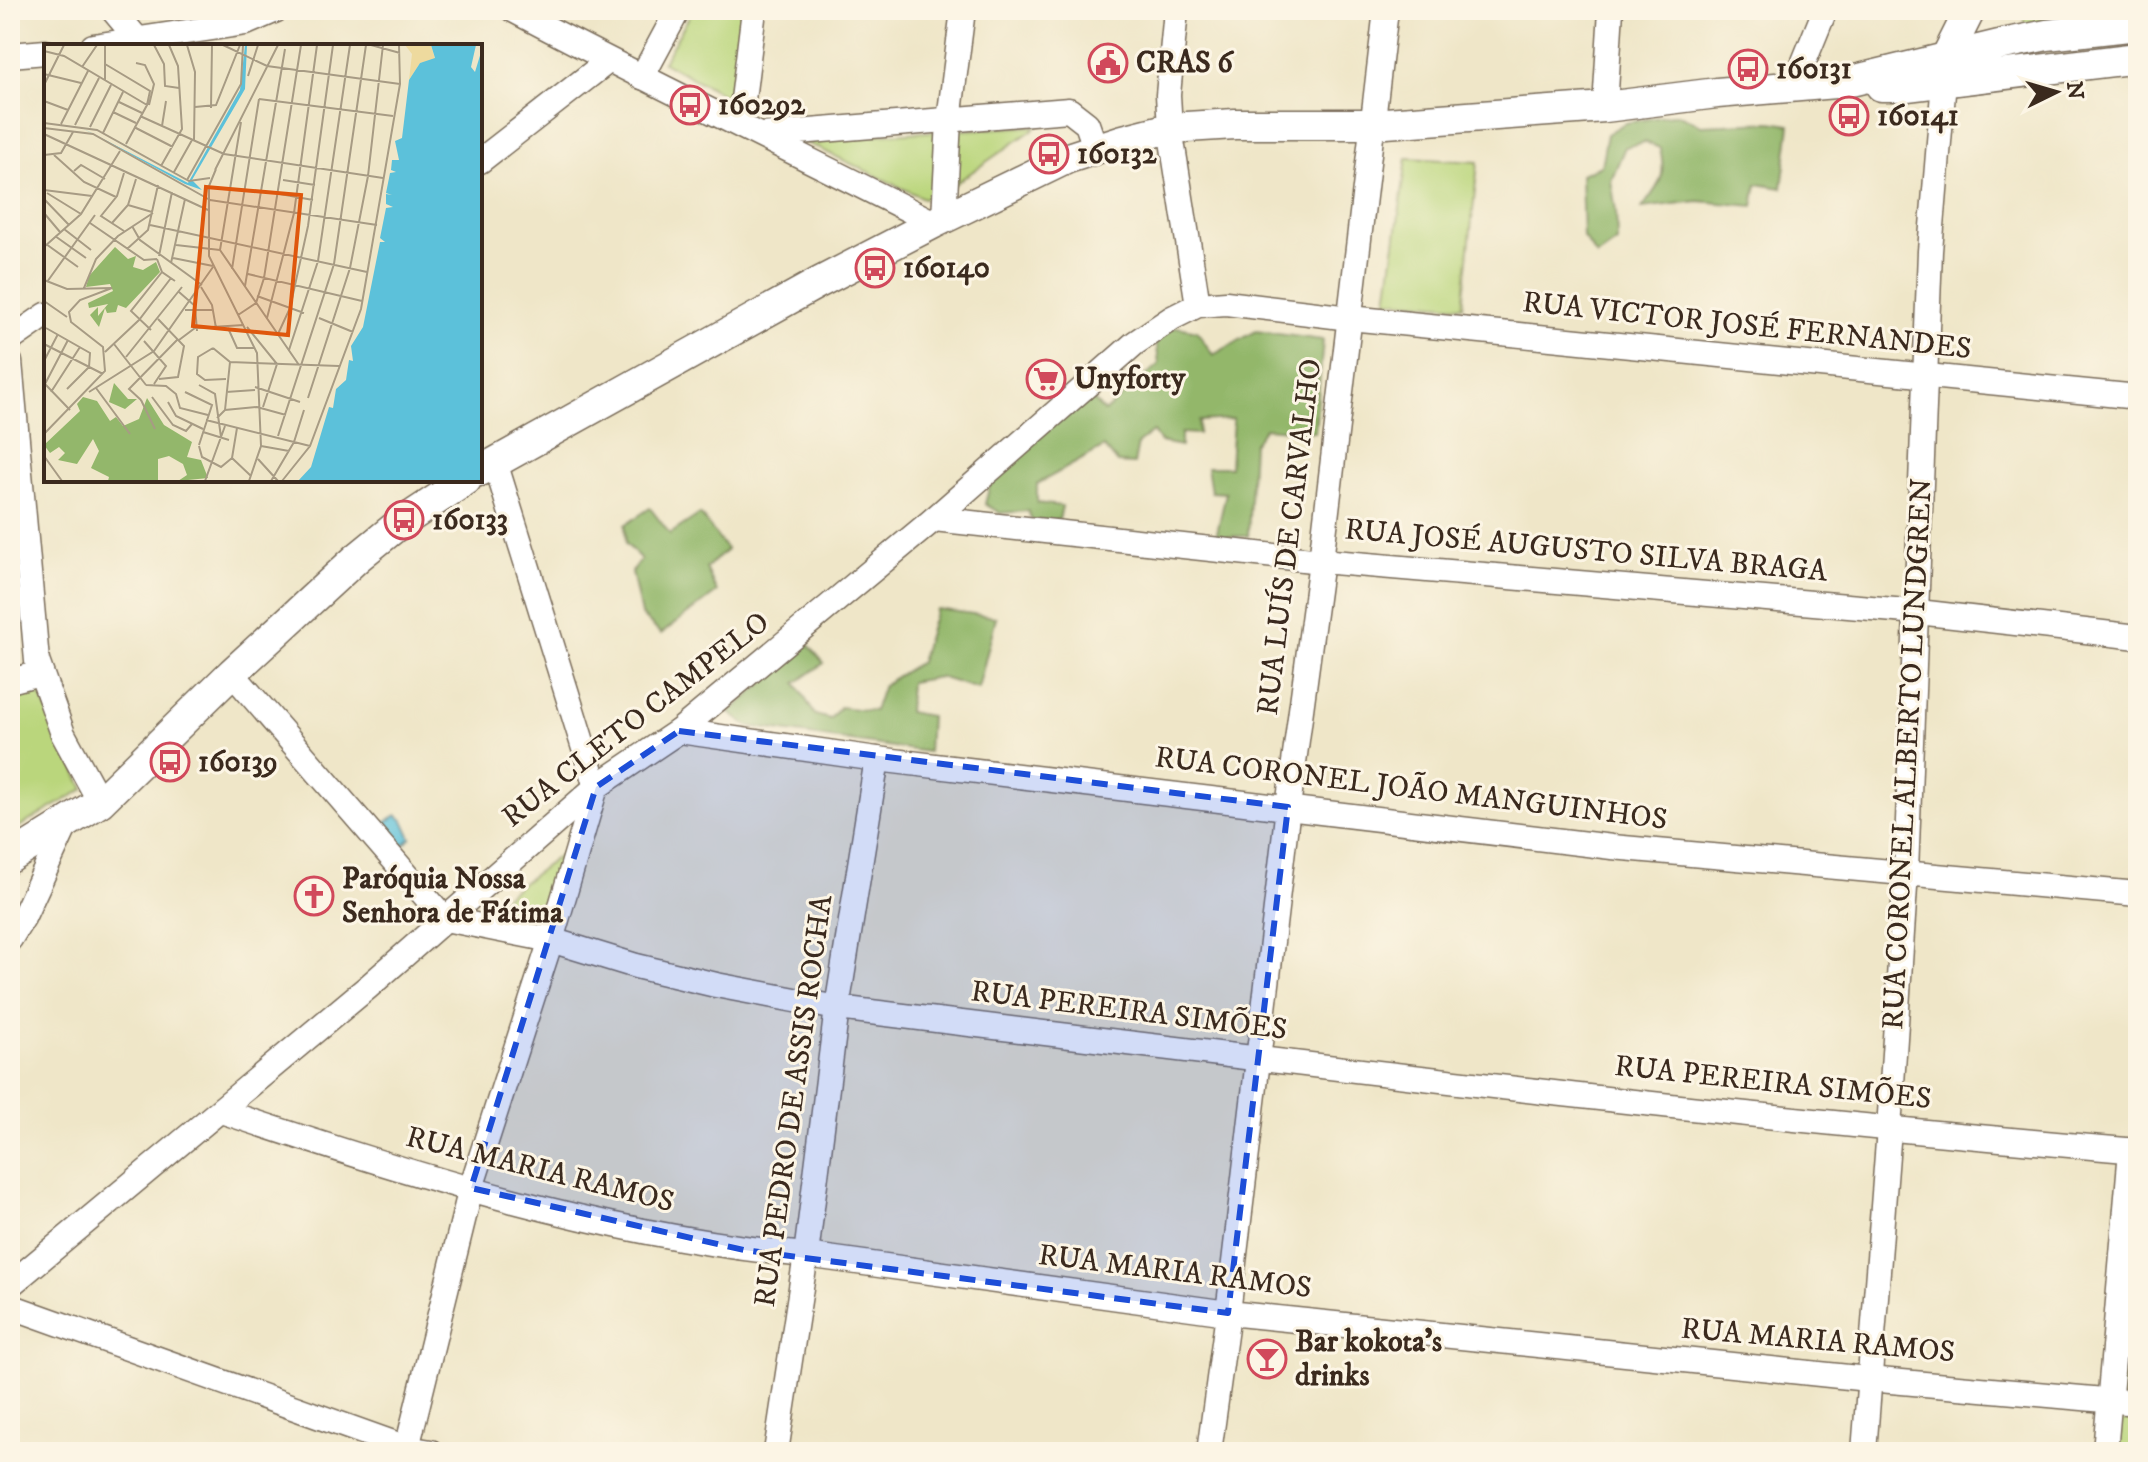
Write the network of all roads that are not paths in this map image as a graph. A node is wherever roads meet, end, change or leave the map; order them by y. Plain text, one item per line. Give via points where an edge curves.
1 (113, 10) edge
2 (276, 10) edge
3 (513, 10) edge
4 (678, 10) edge
5 (754, 10) edge
6 (963, 10) edge
7 (1176, 10) edge
8 (1386, 10) edge
9 (1611, 10) edge
10 (1825, 10) edge
11 (1970, 10) edge
12 (2138, 25) edge
13 (246, 26) edge
14 (138, 40) junction
15 (108, 44) edge
16 (44, 52) edge
17 (10, 55) edge
18 (2138, 58) edge
19 (608, 61) junction
20 (1945, 69) junction
21 (642, 77) junction
22 (1794, 86) junction
23 (1605, 107) junction
24 (949, 120) junction
25 (1372, 124) junction
26 (1170, 128) junction
27 (750, 129) junction
28 (1095, 147) junction
29 (482, 159) edge
30 (939, 220) junction
31 (1198, 305) junction
32 (44, 316) edge
33 (1350, 318) junction
34 (10, 340) edge
35 (10, 362) edge
36 (1925, 376) junction
37 (2138, 397) edge
38 (487, 467) edge
39 (463, 482) edge
40 (934, 519) junction
41 (17, 525) edge
42 (1321, 561) junction
43 (1918, 612) junction
44 (2138, 637) edge
45 (40, 673) junction
46 (232, 673) junction
47 (10, 681) edge
48 (679, 731) junction
49 (877, 759) junction
50 (596, 787) junction
51 (100, 802) junction
52 (1288, 807) junction
53 (66, 825) junction
54 (10, 858) edge
55 (1906, 872) junction
56 (2138, 894) edge
57 (445, 919) junction
58 (10, 939) edge
59 (551, 940) junction
60 (837, 1008) junction
61 (1257, 1059) junction
62 (221, 1111) junction
63 (1889, 1129) junction
64 (2134, 1151) edge
65 (471, 1188) junction
66 (806, 1255) junction
67 (10, 1285) edge
68 (10, 1306) edge
69 (1228, 1313) junction
70 (1868, 1379) junction
71 (2109, 1400) junction
72 (2138, 1403) edge
73 (415, 1451) edge
74 (776, 1452) edge
75 (1209, 1452) edge
76 (1864, 1452) edge
77 (2105, 1452) edge

1 - 14 street
2 - 13 street
3 - 19 street
4 - 21 street
5 - 27 street
6 - 24 street
7 - 26 street
8 - 25 street, RUA LUÍS DE CARVALHO
9 - 23 street
10 - 22 street
11 - 20 main road
12 - 20 main road via 2047,35
13 - 14 street
14 - 15 street
16 - 17 street
18 - 20 main road
19 - 21 street
19 - 29 street
20 - 22 main road
20 - 36 street, RUA CORONEL ALBERTO LUNDGREN
21 - 27 street
22 - 23 main road
23 - 25 main road
24 - 27 street
24 - 28 street via 1069,110 1087,124
24 - 30 street
25 - 26 main road
25 - 33 street, RUA LUÍS DE CARVALHO
26 - 28 main road
26 - 31 street
27 - 30 street
28 - 30 main road
30 - 38 main road
31 - 33 street, RUA CLETO CAMPELO via 1226,303
31 - 40 street, RUA CLETO CAMPELO via 1135,343
32 - 34 street
33 - 36 street, RUA VICTOR JOSÉ FERNANDES
33 - 42 street, RUA LUÍS DE CARVALHO
35 - 41 street
36 - 37 street, RUA VICTOR JOSÉ FERNANDES
36 - 43 street, RUA CORONEL ALBERTO LUNDGREN
38 - 50 street
39 - 46 main road via 395,527
40 - 42 street, RUA JOSÉ AUGUSTO SILVA BRAGA
40 - 48 street, RUA CLETO CAMPELO
41 - 45 street
42 - 43 street, RUA JOSÉ AUGUSTO SILVA BRAGA
42 - 52 street, RUA LUÍS DE CARVALHO
43 - 44 street, RUA JOSÉ AUGUSTO SILVA BRAGA
43 - 55 street, RUA CORONEL ALBERTO LUNDGREN
45 - 47 street
45 - 51 street via 63,734
46 - 51 main road
46 - 57 street
48 - 49 street, RUA CORONEL JOÃO MANGUINHOS
48 - 50 street, RUA CLETO CAMPELO
49 - 52 street, RUA CORONEL JOÃO MANGUINHOS
49 - 60 street, RUA PEDRO DE ASSIS ROCHA
50 - 57 street, RUA CLETO CAMPELO
50 - 59 street
51 - 53 main road
52 - 55 street, RUA CORONEL JOÃO MANGUINHOS via 1612,847
52 - 61 street, RUA LUÍS DE CARVALHO
53 - 54 main road
53 - 58 street
55 - 56 street, RUA CORONEL JOÃO MANGUINHOS
55 - 63 street, RUA CORONEL ALBERTO LUNDGREN
57 - 59 street, RUA PEREIRA SIMÕES
57 - 62 street, RUA CLETO CAMPELO
59 - 60 street, RUA PEREIRA SIMÕES via 689,979
59 - 65 street
60 - 61 street, RUA PEREIRA SIMÕES
60 - 66 street, RUA PEDRO DE ASSIS ROCHA
61 - 63 street, RUA PEREIRA SIMÕES
61 - 69 street, RUA LUÍS DE CARVALHO
62 - 65 street, RUA MARIA RAMOS
62 - 67 street, RUA CLETO CAMPELO
63 - 64 street, RUA PEREIRA SIMÕES
63 - 70 street, RUA CORONEL ALBERTO LUNDGREN
64 - 71 street
65 - 66 street, RUA MARIA RAMOS via 664,1236
65 - 73 street
66 - 69 street, RUA MARIA RAMOS
66 - 74 street, RUA PEDRO DE ASSIS ROCHA
68 - 73 street
69 - 70 street, RUA MARIA RAMOS
69 - 75 street, RUA LUÍS DE CARVALHO
70 - 71 street, RUA MARIA RAMOS
70 - 76 street, RUA CORONEL ALBERTO LUNDGREN
71 - 72 street, RUA MARIA RAMOS
71 - 77 street

